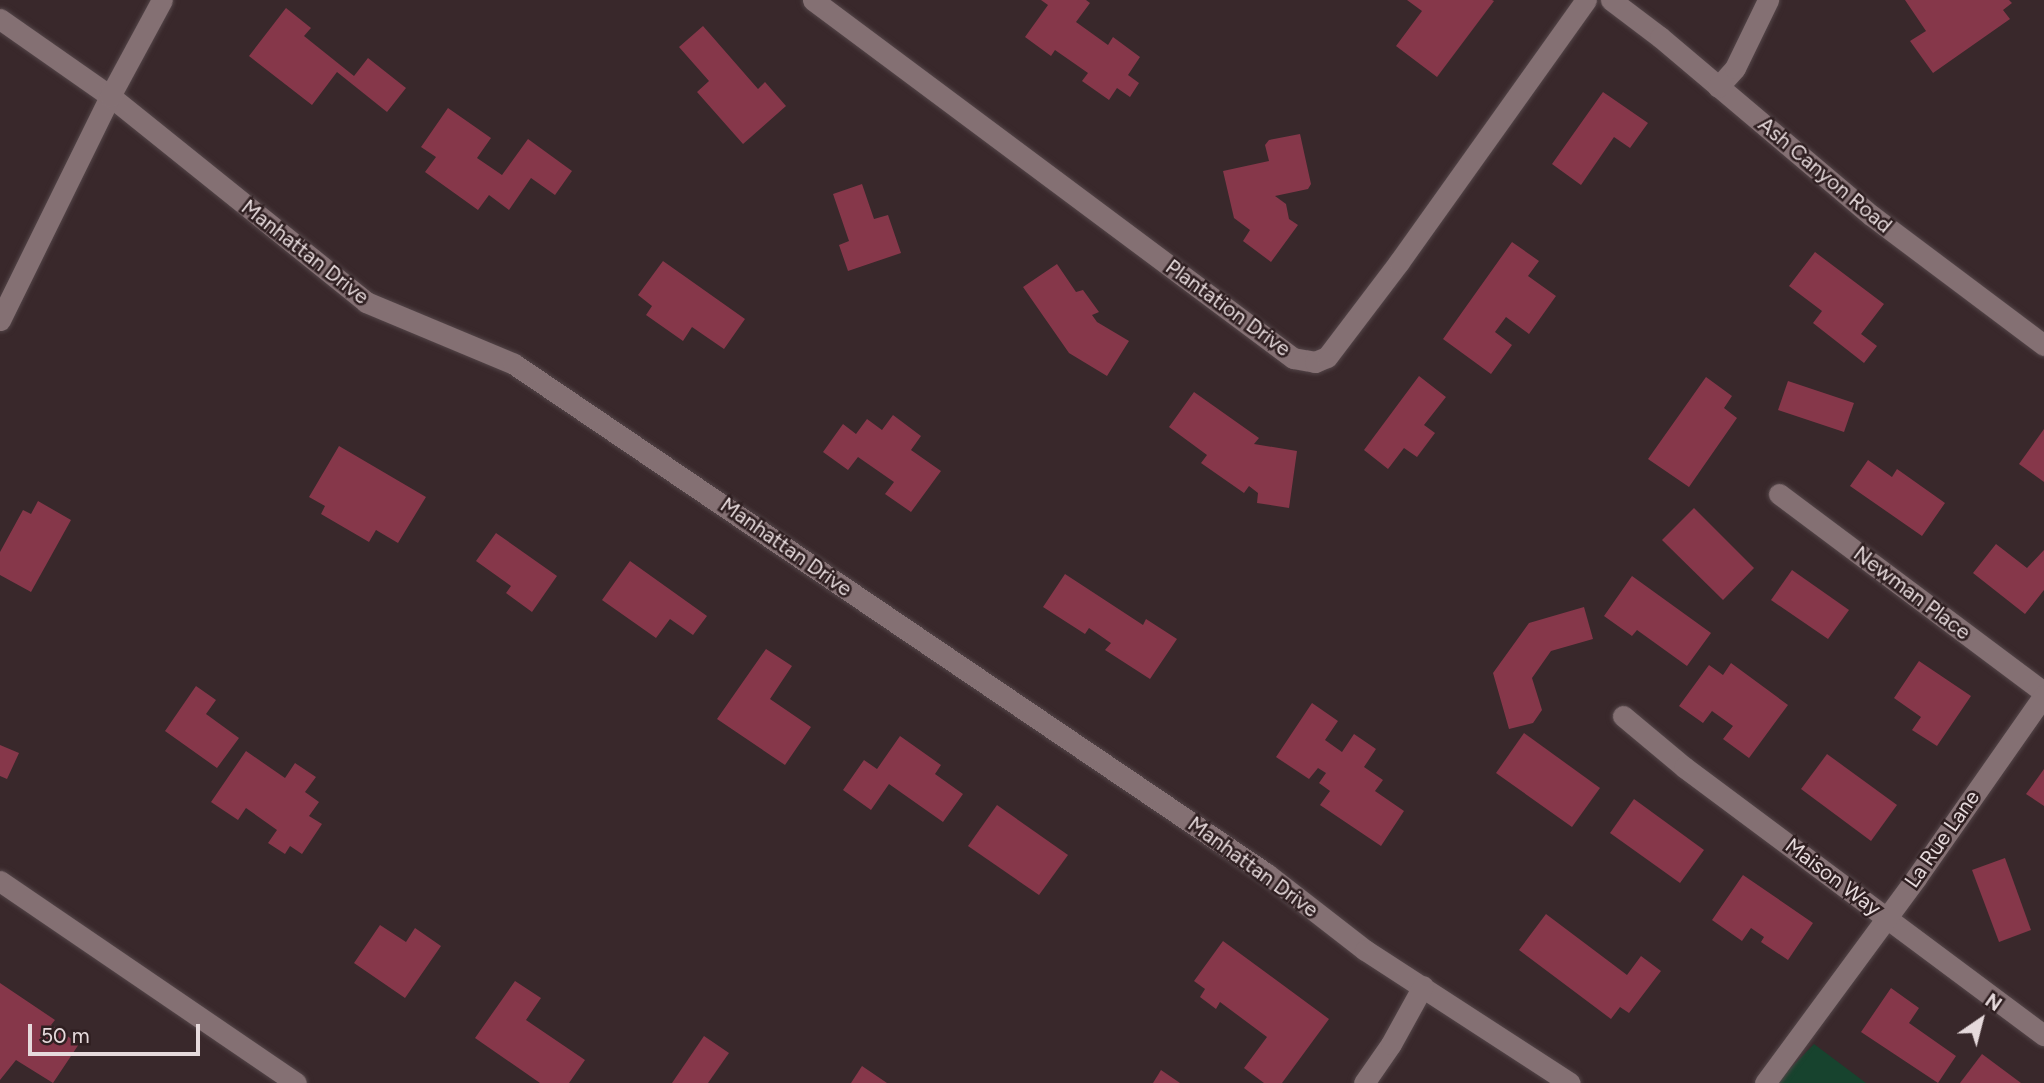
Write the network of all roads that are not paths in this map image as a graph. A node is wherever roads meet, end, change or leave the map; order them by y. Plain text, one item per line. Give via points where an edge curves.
1 (162, 0) edge
2 (813, 0) edge
3 (1586, 0) edge
4 (1611, 0) edge
5 (1768, 0) edge
6 (0, 19) edge
7 (1718, 87) junction
8 (110, 96) junction
9 (0, 320) edge
10 (2044, 345) edge
11 (1779, 494) dead end
12 (2044, 694) edge
13 (1623, 716) dead end
14 (0, 881) edge
15 (1886, 917) junction
16 (1423, 986) junction
17 (2044, 1035) edge
18 (296, 1083) edge
19 (1364, 1083) edge
20 (1570, 1083) edge
21 (1766, 1083) edge

1 - 8 street
2 - 3 street, Plantation Drive via 1293,358 1315,362 1327,357 1399,262
4 - 7 street, Ash Canyon Road
5 - 7 street via 1735,68
6 - 8 street, Manhattan Drive
7 - 10 street, Ash Canyon Road via 1872,216
8 - 9 street
8 - 16 street, Manhattan Drive via 366,302 525,371 1209,835 1365,950
11 - 12 street, Newman Place
12 - 15 street, La Rue Lane
13 - 15 street, Maison Way
14 - 18 street
15 - 17 street, Maison Way
15 - 21 street, La Rue Lane
16 - 19 street
16 - 20 street, Manhattan Drive

